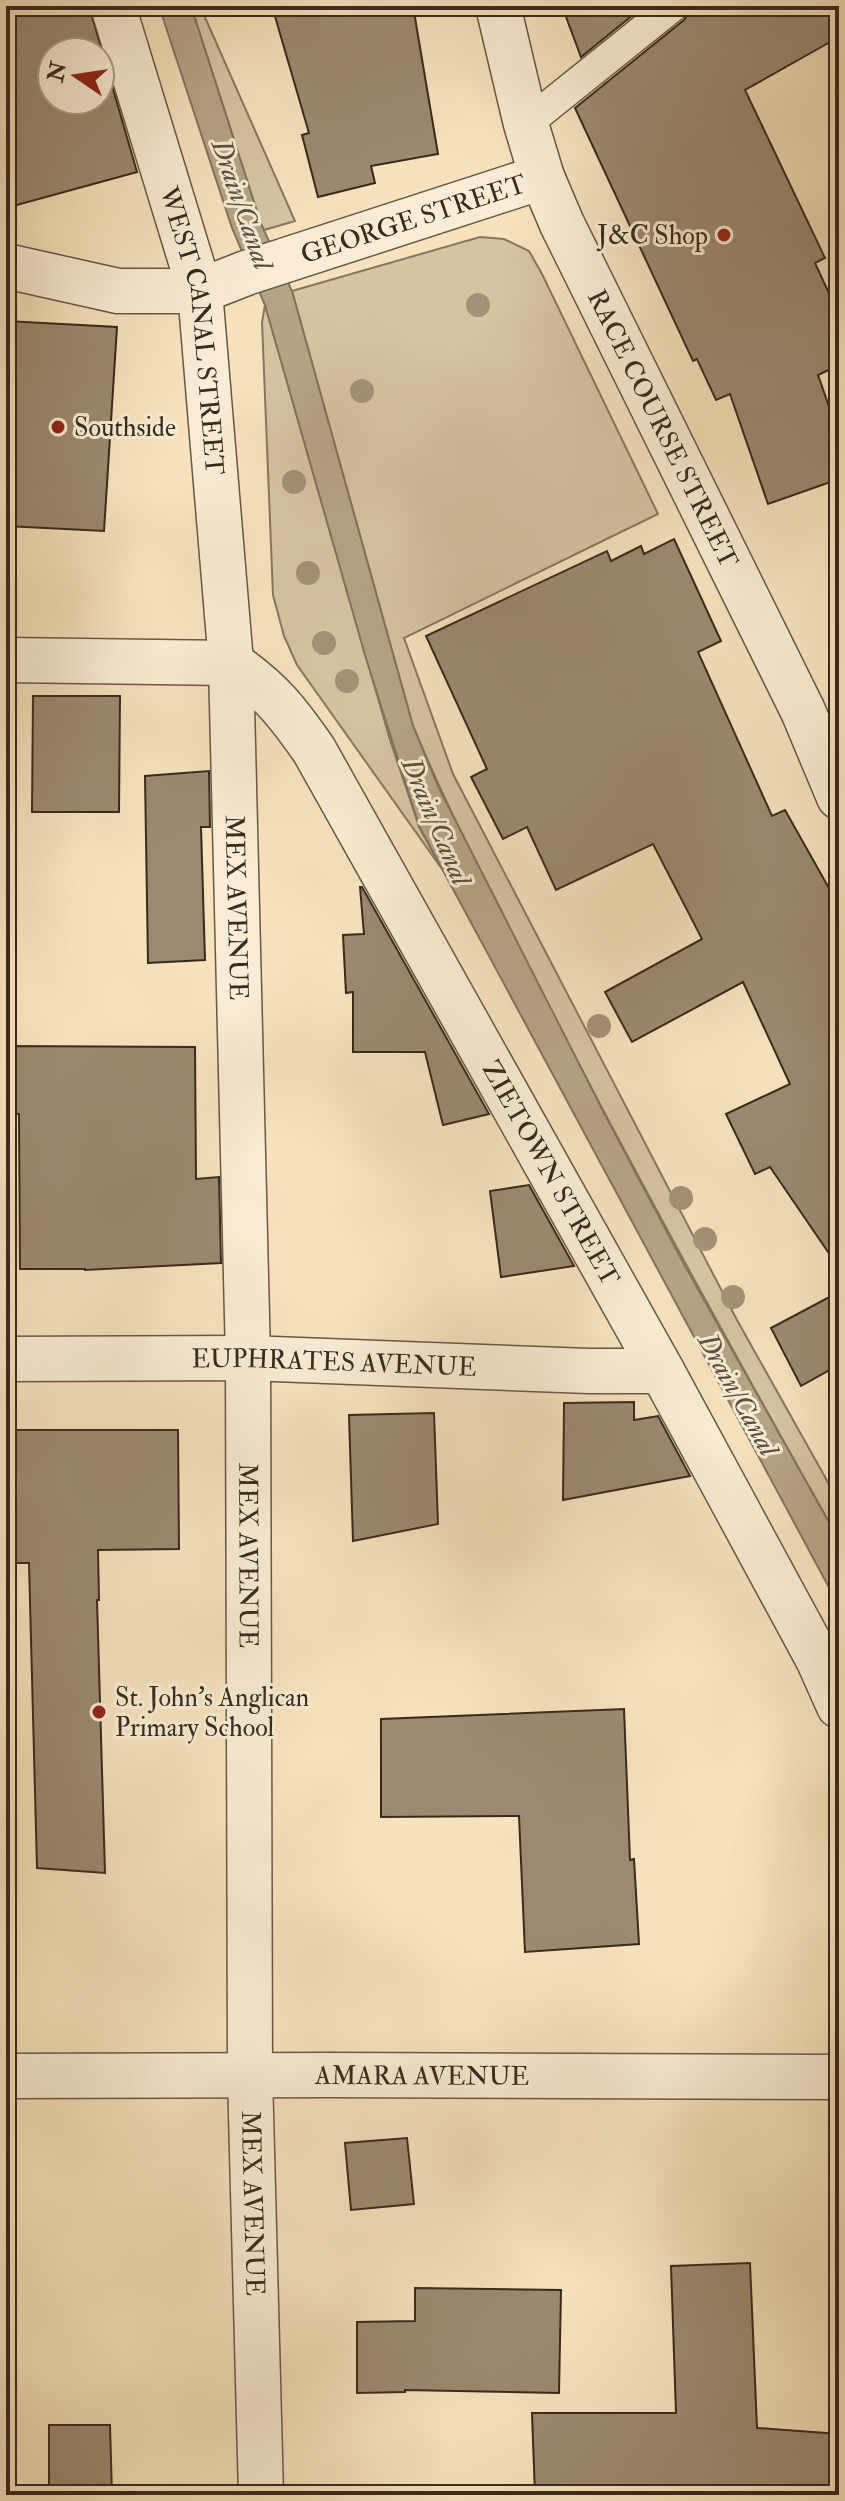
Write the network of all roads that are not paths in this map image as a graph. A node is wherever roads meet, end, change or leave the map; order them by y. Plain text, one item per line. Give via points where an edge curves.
1 (113, 6) edge
2 (498, 6) edge
3 (673, 6) edge
4 (526, 124) junction
5 (542, 177) junction
6 (6, 266) edge
7 (200, 291) junction
8 (6, 660) edge
9 (231, 663) junction
10 (839, 797) edge
11 (248, 1358) junction
12 (6, 1359) edge
13 (662, 1371) junction
14 (839, 1706) edge
15 (6, 2076) edge
16 (250, 2076) junction
17 (839, 2077) edge
18 (261, 2495) edge

1 - 7 street, WEST CANAL STREET
2 - 4 street, RACE COURSE STREET
3 - 4 lane
4 - 5 street, RACE COURSE STREET
5 - 7 street, GEORGE STREET
5 - 10 street, RACE COURSE STREET via 803,711
6 - 7 street, GEORGE STREET via 118,291
7 - 9 street, WEST CANAL STREET
8 - 9 street
9 - 11 street, MEX AVENUE
9 - 13 street, ZIETOWN STREET via 283,707 314,750
11 - 12 street, EUPHRATES AVENUE
11 - 13 street, EUPHRATES AVENUE
11 - 16 street, MEX AVENUE
13 - 14 street, ZIETOWN STREET
15 - 16 street, AMARA AVENUE
16 - 17 street, AMARA AVENUE
16 - 18 street, MEX AVENUE

